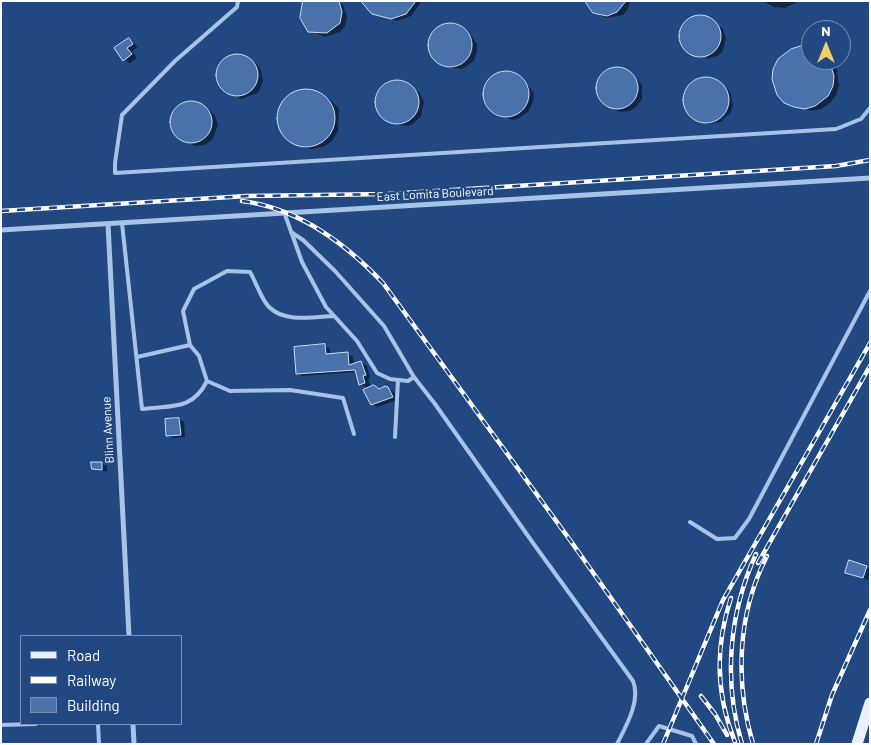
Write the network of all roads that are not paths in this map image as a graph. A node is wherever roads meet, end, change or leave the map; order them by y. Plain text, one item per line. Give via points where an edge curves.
1 (238, 1) edge
2 (870, 108) edge
3 (870, 178) edge
4 (284, 212) junction
5 (122, 223) junction
6 (108, 224) junction
7 (1, 230) edge
8 (291, 232) junction
9 (870, 291) edge
10 (334, 316) junction
11 (190, 345) junction
12 (137, 357) junction
13 (414, 377) junction
14 (398, 380) junction
15 (207, 381) junction
16 (354, 434) dead end
17 (396, 437) dead end
18 (690, 522) dead end
19 (129, 635) edge
20 (870, 703) edge
21 (20, 724) edge
22 (1, 725) edge
23 (98, 725) edge
24 (133, 725) edge
25 (100, 744) edge
26 (134, 744) edge
27 (617, 744) edge
28 (646, 744) edge
29 (696, 744) edge
30 (857, 744) edge

1 - 2 lane via 236,7 175,61 122,115 115,173 836,129 861,119
3 - 4 street, East Lomita Boulevard
4 - 5 street, East Lomita Boulevard
4 - 8 lane
5 - 6 street, East Lomita Boulevard
5 - 12 lane
6 - 7 street, East Lomita Boulevard
6 - 19 street, Blinn Avenue
8 - 10 lane via 302,262
8 - 13 lane via 335,271 384,326
9 - 18 lane via 749,519 735,538 717,539
10 - 11 lane via 284,316 268,307 250,272 227,271 194,289 190,296 183,311
10 - 14 lane via 357,341 377,373
11 - 12 lane
11 - 15 lane via 199,356
12 - 15 lane via 142,410 191,403 201,394
13 - 14 lane via 408,381
13 - 27 lane via 633,681 636,688 634,702
14 - 17 lane
15 - 16 lane via 230,390 290,390 343,398
20 - 30 main road
21 - 22 lane
23 - 25 lane
24 - 26 street
28 - 29 lane via 659,726 692,736

